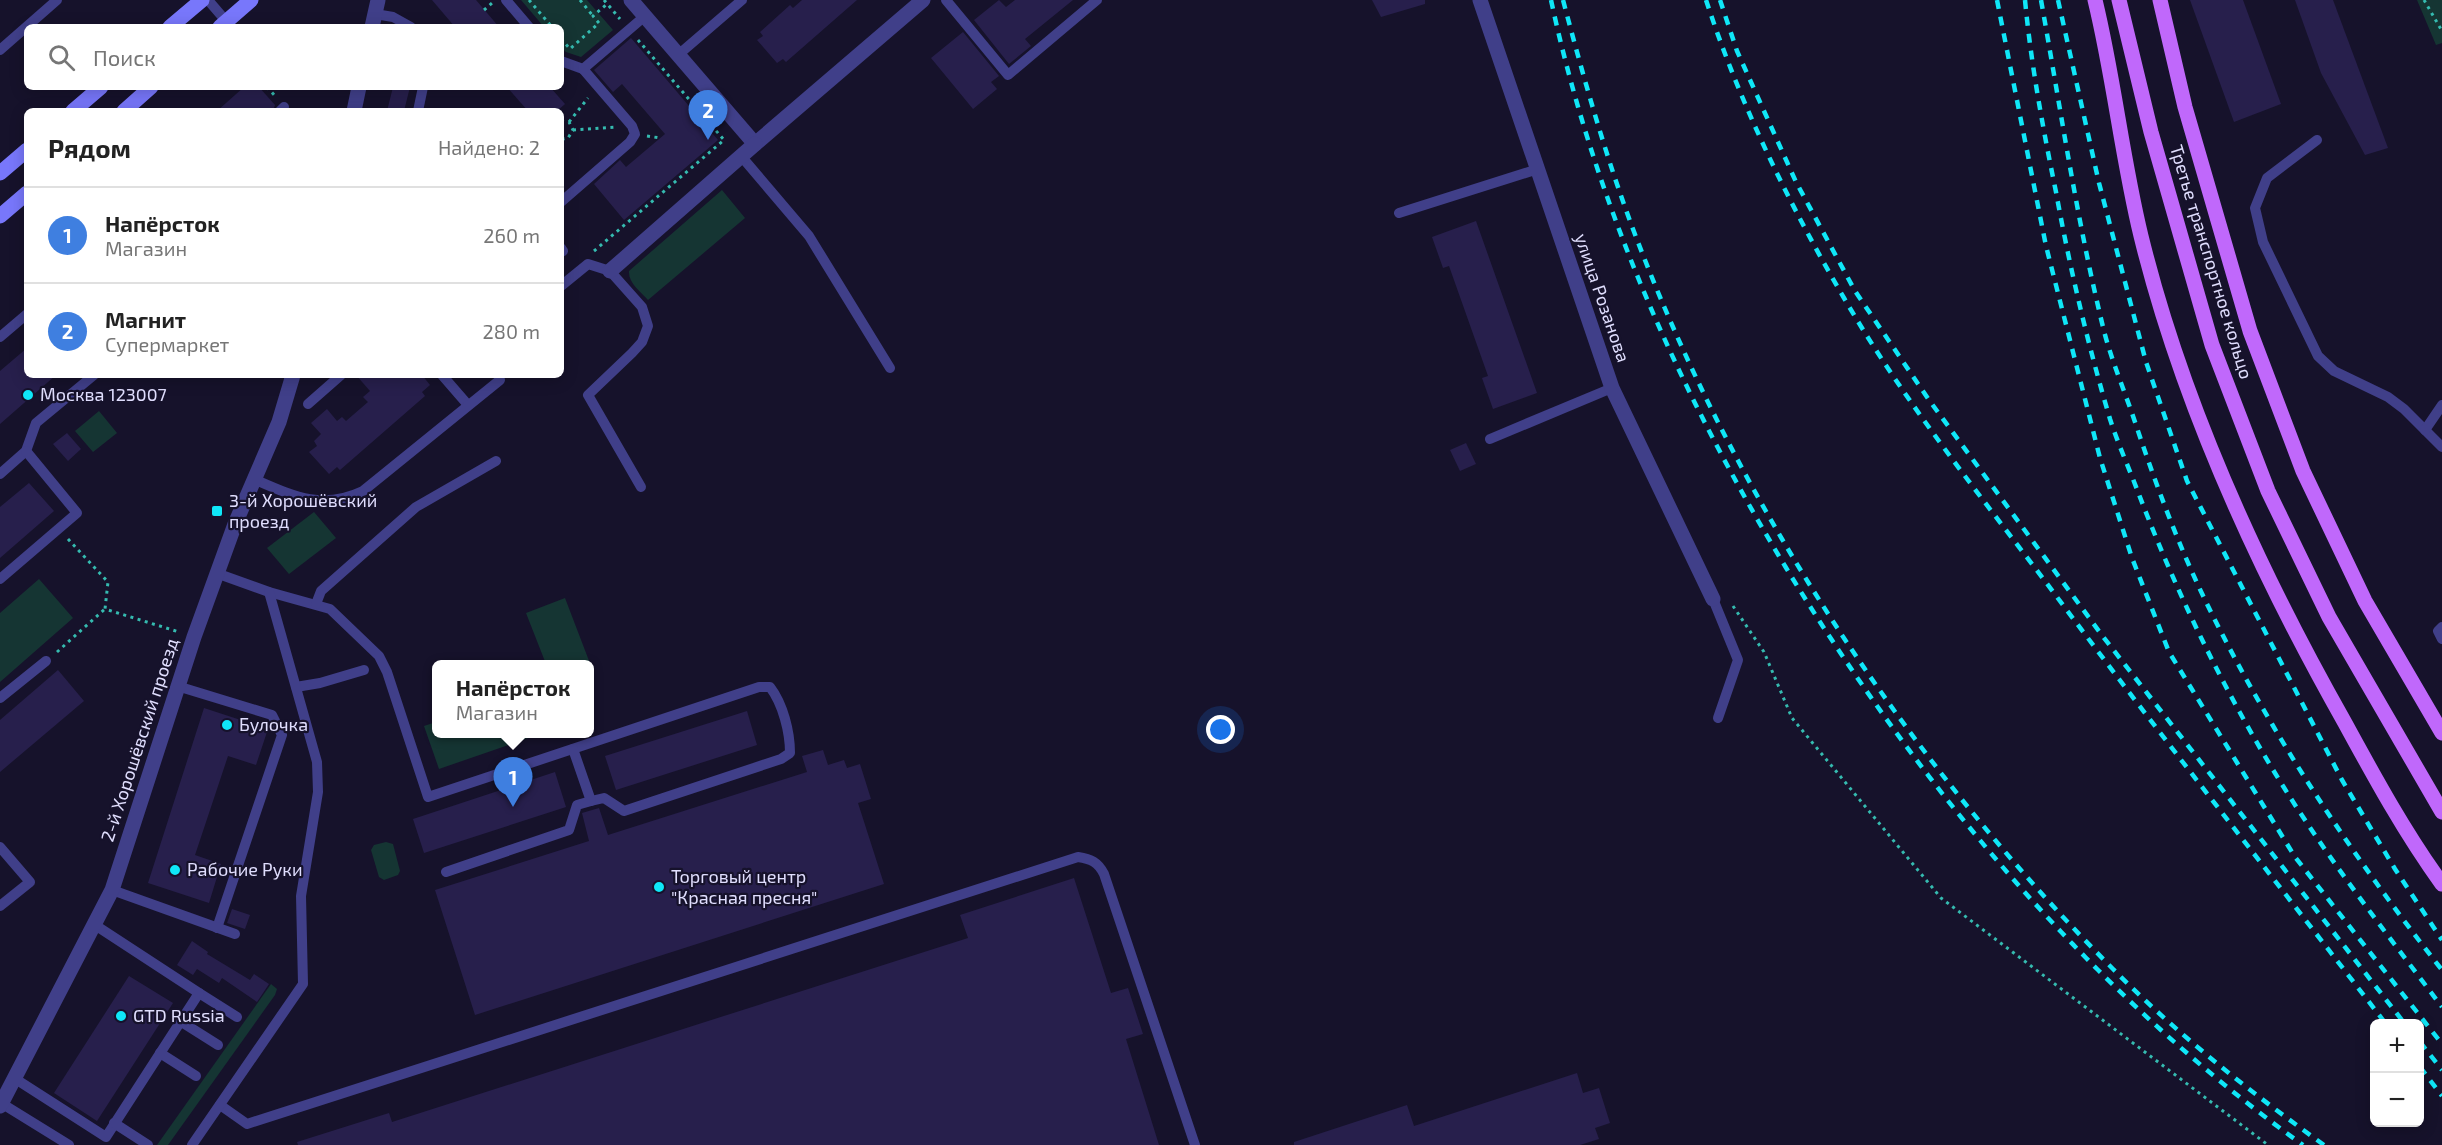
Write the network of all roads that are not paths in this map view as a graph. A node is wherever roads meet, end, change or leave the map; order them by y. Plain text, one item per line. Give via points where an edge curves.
1 (57, 0) edge
2 (202, 0) edge
3 (208, 0) edge
4 (250, 0) edge
5 (506, 0) edge
6 (631, 0) edge
7 (742, 0) edge
8 (923, 0) edge
9 (946, 0) edge
10 (1097, 0) edge
11 (1480, 0) edge
12 (2095, 0) edge
13 (2120, 0) edge
14 (2160, 0) edge
15 (375, 14) edge
16 (645, 16) junction
17 (30, 24) edge
18 (174, 24) edge
19 (223, 24) edge
20 (406, 24) edge
21 (526, 24) edge
22 (24, 29) edge
23 (0, 50) edge
24 (678, 55) junction
25 (564, 62) edge
26 (583, 69) junction
27 (97, 90) edge
28 (148, 90) edge
29 (358, 90) edge
30 (422, 90) edge
31 (76, 108) edge
32 (126, 108) edge
33 (355, 108) edge
34 (419, 108) edge
35 (2317, 140) dead end
36 (755, 144) junction
37 (24, 153) edge
38 (741, 156) junction
39 (1538, 169) junction
40 (0, 173) edge
41 (24, 196) edge
42 (564, 199) edge
43 (1399, 213) dead end
44 (0, 216) edge
45 (610, 271) junction
46 (564, 284) edge
47 (24, 317) edge
48 (0, 337) edge
49 (890, 368) dead end
50 (90, 378) edge
51 (292, 378) edge
52 (338, 378) edge
53 (445, 378) edge
54 (500, 380) dead end
55 (1612, 388) junction
56 (308, 404) dead end
57 (468, 405) junction
58 (2442, 405) edge
59 (2425, 430) junction
60 (1490, 439) dead end
61 (2442, 447) edge
62 (27, 451) junction
63 (496, 461) dead end
64 (0, 474) edge
65 (256, 480) junction
66 (641, 487) dead end
67 (216, 573) junction
68 (0, 579) edge
69 (269, 592) junction
70 (1713, 599) joint
71 (316, 604) junction
72 (2442, 627) edge
73 (2442, 639) edge
74 (46, 661) road end
75 (364, 670) dead end
76 (177, 686) junction
77 (296, 687) junction
78 (0, 698) edge
79 (1718, 718) dead end
80 (2440, 730) edge
81 (573, 749) junction
82 (591, 801) junction
83 (2442, 812) edge
84 (0, 847) edge
85 (446, 872) dead end
86 (2442, 884) edge
87 (112, 890) junction
88 (0, 906) edge
89 (95, 925) junction
90 (217, 928) junction
91 (235, 934) dead end
92 (199, 993) junction
93 (237, 1017) dead end
94 (180, 1021) junction
95 (218, 1045) dead end
96 (160, 1053) junction
97 (196, 1076) dead end
98 (14, 1078) junction
99 (1, 1104) edge
100 (220, 1105) junction
101 (114, 1123) junction
102 (69, 1145) edge
103 (148, 1145) edge
104 (192, 1145) edge
105 (1195, 1145) edge

1 - 17 lane
2 - 18 main road
3 - 19 lane
4 - 19 main road
5 - 21 lane
6 - 16 street
7 - 24 lane
8 - 36 street
9 - 10 lane via 1008,75
11 - 39 street, улица Розанова
12 - 86 main road via 2141,235 2167,327 2212,451 2311,663 2388,800
13 - 83 main road, Третье транспортное кольцо via 2151,132 2212,345 2268,491 2329,617
14 - 80 main road, Третье транспортное кольцо via 2185,107 2250,331 2303,471 2365,601
15 - 20 lane
16 - 24 street
16 - 26 lane
22 - 23 lane
24 - 36 street
25 - 26 lane
26 - 42 lane via 635,134
27 - 31 main road
28 - 32 main road
29 - 33 street
30 - 34 lane
35 - 59 lane via 2267,178 2255,208 2263,242 2318,356 2334,371 2388,397
36 - 38 street
37 - 40 main road
38 - 45 street
38 - 49 lane via 809,236
39 - 43 lane
39 - 55 street, улица Розанова
41 - 44 main road
45 - 46 lane via 588,264
45 - 66 lane via 642,307 648,326 642,342 588,395
47 - 48 lane
50 - 62 lane via 36,423
51 - 65 street, 2-й Хорошёвский проезд
52 - 56 lane
53 - 57 lane
54 - 57 lane
55 - 60 lane
55 - 70 street, улица Розанова
57 - 65 lane via 350,497 321,502
58 - 59 lane
59 - 61 lane
62 - 64 lane
62 - 68 lane via 77,513
63 - 71 lane via 416,507 321,591
65 - 67 street, 2-й Хорошёвский проезд
67 - 69 lane
67 - 76 street, 2-й Хорошёвский проезд
69 - 71 lane
69 - 77 lane
70 - 79 lane via 1738,660
71 - 81 lane via 330,609 380,656 428,797
72 - 73 lane via 2438,631
74 - 78 lane
75 - 77 lane
76 - 87 street, 2-й Хорошёвский проезд
76 - 90 lane via 272,715 282,735
77 - 100 lane via 317,762 318,792 301,896 303,984
81 - 82 lane
81 - 82 lane via 759,687 770,687 776,695 790,740 790,753 782,759 624,811 604,798
82 - 85 lane via 577,805 569,830
84 - 88 lane via 30,882
87 - 89 street, 2-й Хорошёвский проезд
87 - 90 lane
89 - 92 lane
89 - 98 street, 2-й Хорошёвский проезд
90 - 91 lane
92 - 93 lane
92 - 94 lane
94 - 95 lane
94 - 96 lane
96 - 97 lane
96 - 101 lane
98 - 99 street, 2-й Хорошёвский проезд
98 - 101 lane via 106,1137
99 - 102 lane
100 - 104 lane
100 - 105 lane via 247,1124 1078,857 1090,859 1104,874
101 - 103 lane

